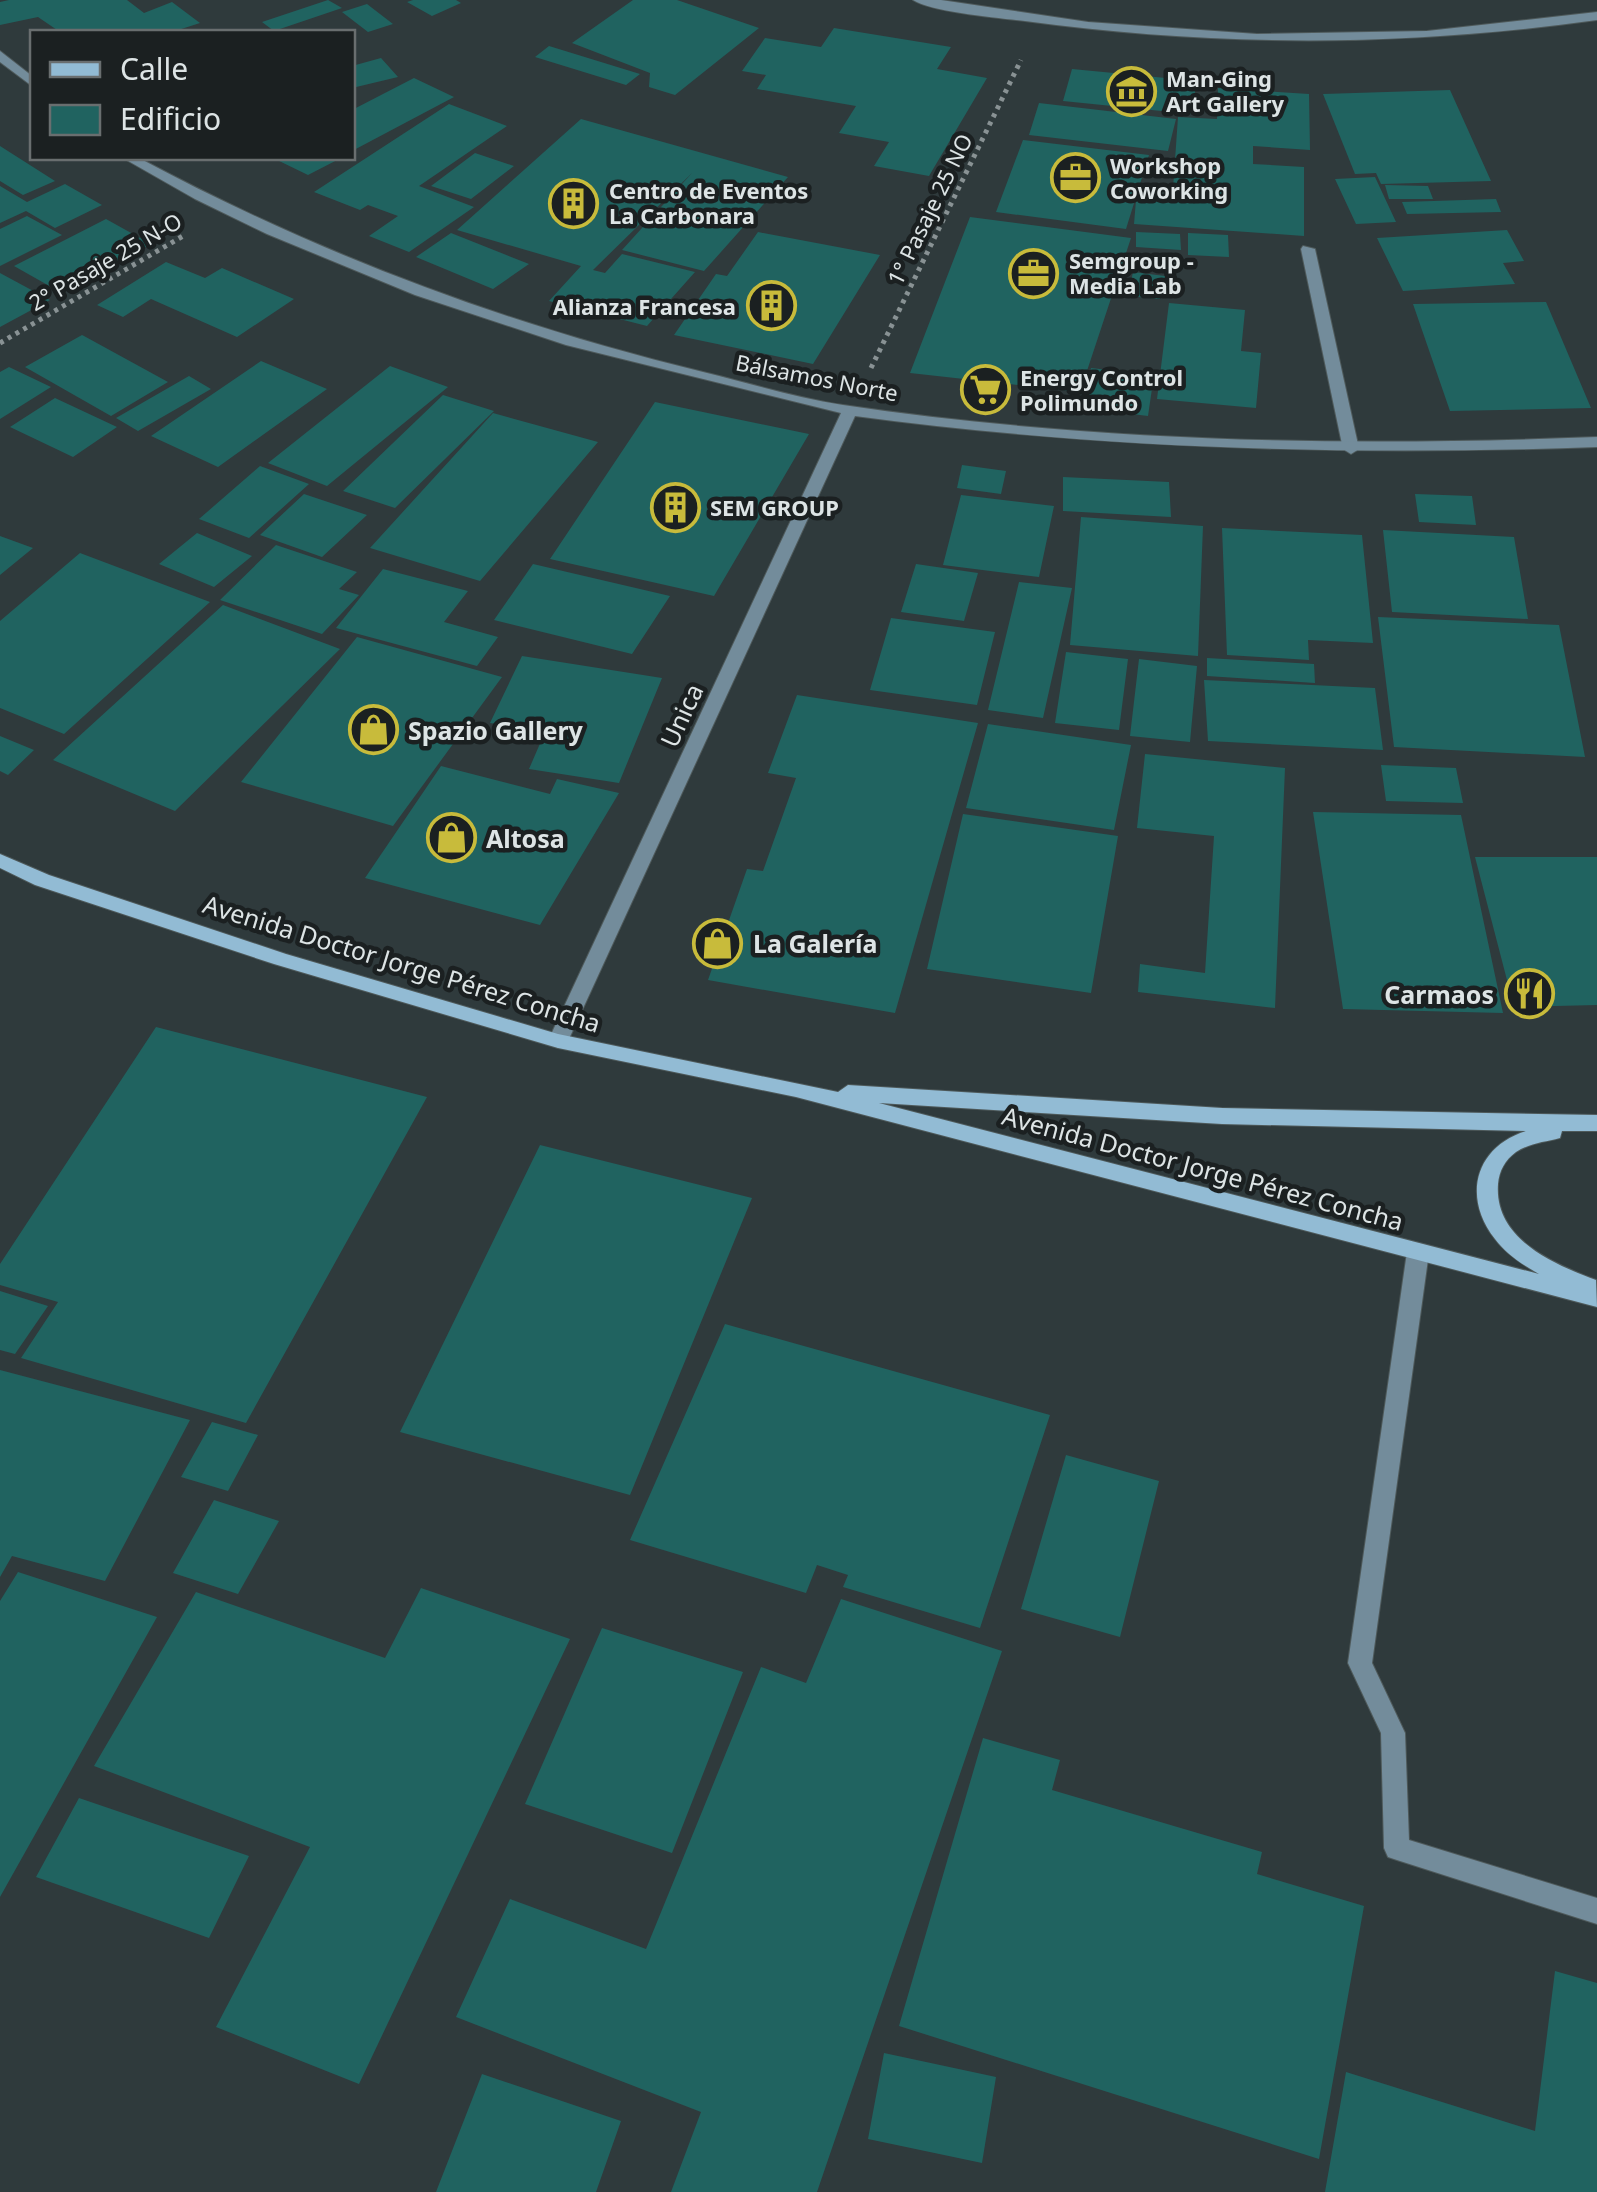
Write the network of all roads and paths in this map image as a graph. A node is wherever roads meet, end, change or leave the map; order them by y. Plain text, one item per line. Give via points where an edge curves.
1 (918, 0) edge
2 (1597, 16) edge
3 (1039, 23) junction
4 (0, 54) edge
5 (30, 80) edge
6 (134, 160) edge
7 (228, 210) junction
8 (1308, 249) dead end
9 (0, 343) edge
10 (850, 410) junction
11 (1597, 442) edge
12 (1351, 449) junction
13 (0, 860) edge
14 (558, 1041) junction
15 (796, 1089) junction
16 (1596, 1124) edge
17 (1418, 1252) junction
18 (1597, 1289) edge
19 (1597, 1298) edge
20 (1597, 1911) edge

1 - 3 street
2 - 3 street via 1514,30 1360,40 1198,38
3 - 10 path, 1° Pasaje 25 NO
4 - 5 street
6 - 7 street, Bálsamos Norte
7 - 9 path, 2° Pasaje 25 N-O
7 - 10 street, Bálsamos Norte via 358,268 506,322 671,370
8 - 12 street
10 - 12 street, Bálsamos Norte via 1045,433
10 - 14 street, Unica
11 - 12 street, Bálsamos Norte
13 - 14 street, Avenida Doctor Jorge Pérez Concha via 263,953
14 - 15 street, Avenida Doctor Jorge Pérez Concha
15 - 16 street, Avenida Doctor Jorge Pérez Concha via 1308,1121
15 - 17 street, Avenida Doctor Jorge Pérez Concha
16 - 18 street via 1533,1136 1502,1150 1490,1169 1488,1200 1502,1235 1526,1256
17 - 19 street, Avenida Doctor Jorge Pérez Concha
17 - 20 street via 1360,1664 1392,1733 1397,1848

